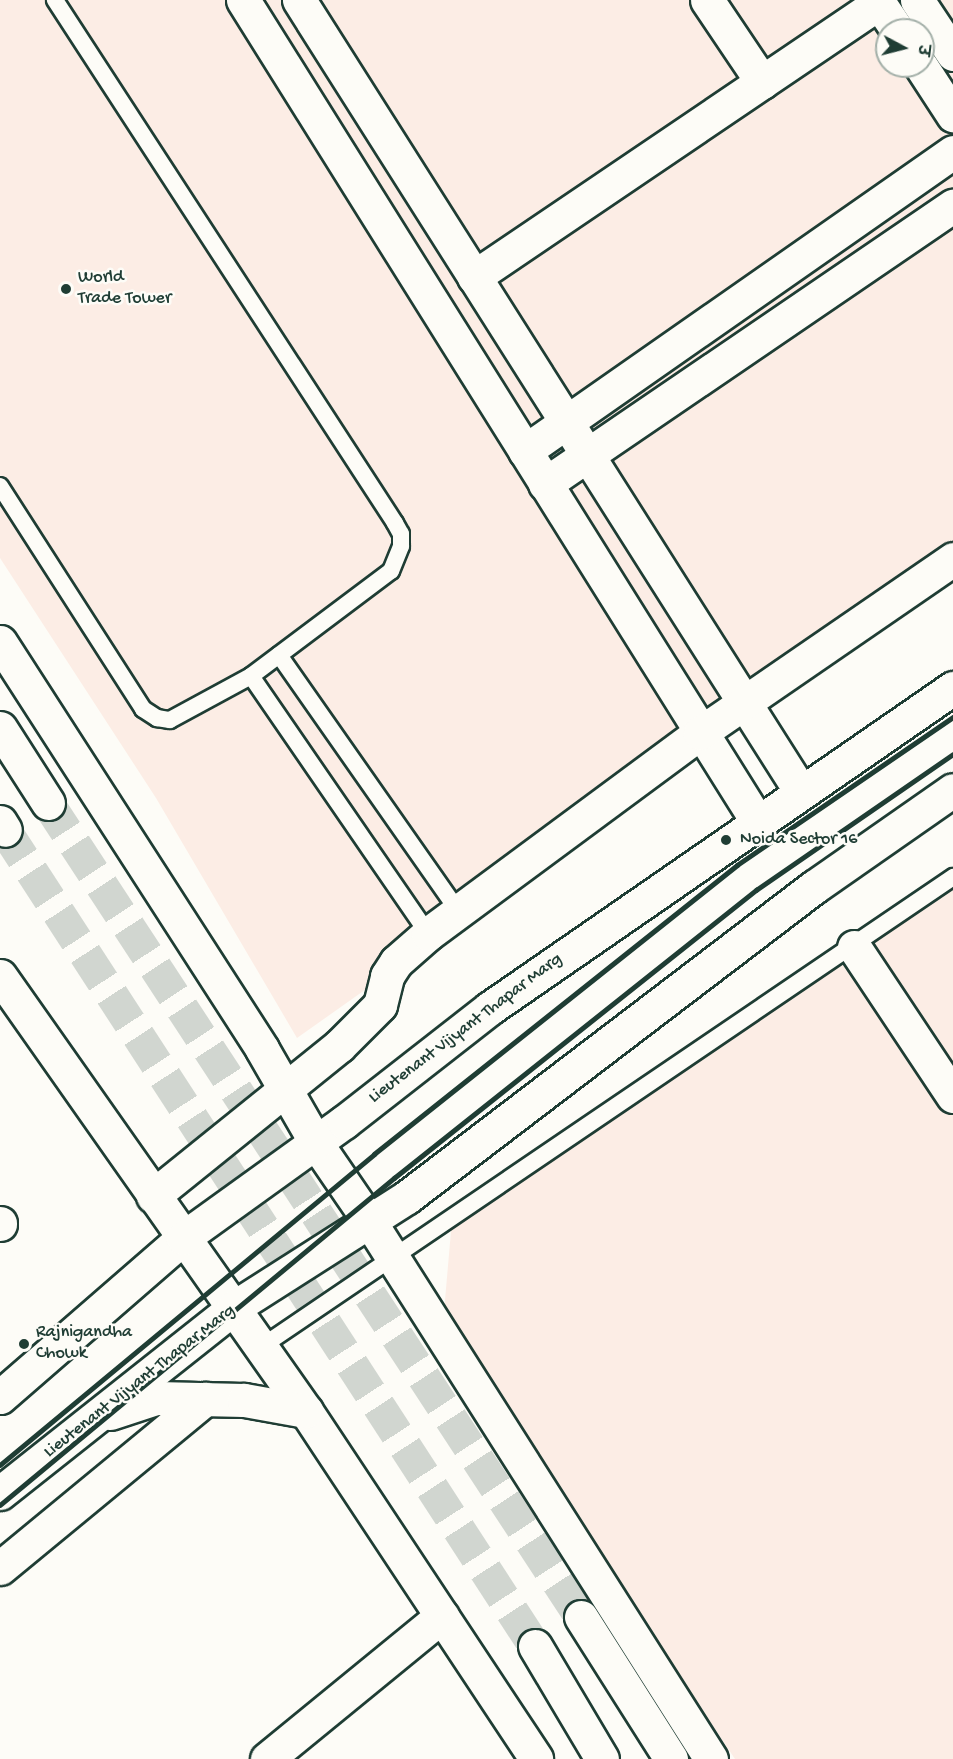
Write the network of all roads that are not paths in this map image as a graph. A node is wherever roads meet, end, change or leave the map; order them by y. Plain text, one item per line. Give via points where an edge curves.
1 (55, 0) edge
2 (243, 0) edge
3 (708, 0) edge
4 (917, 0) edge
5 (305, 2) edge
6 (878, 2) edge
7 (889, 18) edge
8 (953, 54) edge
9 (929, 78) edge
10 (762, 82) junction
11 (953, 115) edge
12 (953, 152) edge
13 (953, 206) edge
14 (474, 277) junction
15 (566, 422) junction
16 (525, 451) junction
17 (587, 455) junction
18 (545, 484) junction
19 (0, 486) edge
20 (953, 559) edge
21 (0, 642) edge
22 (279, 655) junction
23 (251, 676) junction
24 (953, 688) edge
25 (744, 703) junction
26 (0, 728) edge
27 (700, 733) junction
28 (953, 790) edge
29 (801, 792) junction
30 (48, 803) tunnel mouth
31 (758, 821) junction
32 (953, 877) edge
33 (459, 912) junction
34 (428, 934) junction
35 (854, 947) junction
36 (0, 976) edge
37 (287, 1089) junction
38 (953, 1096) edge
39 (316, 1143) junction
40 (153, 1196) junction
41 (370, 1222) junction
42 (183, 1238) junction
43 (389, 1256) junction
44 (233, 1308) junction
45 (261, 1347) junction
46 (0, 1397) edge
47 (205, 1399) junction
48 (306, 1411) junction
49 (93, 1418) junction
50 (0, 1493) edge
51 (0, 1568) edge
52 (442, 1616) junction
53 (581, 1617) tunnel mouth
54 (535, 1646) tunnel mouth
55 (267, 1759) edge
56 (536, 1759) edge
57 (602, 1759) edge
58 (671, 1759) edge
59 (711, 1759) edge

1 - 22 lane via 401,534 399,557 391,571
2 - 16 street
3 - 10 street
4 - 8 street
5 - 14 street
6 - 7 street
6 - 10 street
9 - 11 street
10 - 14 street
12 - 15 street
13 - 17 street
14 - 15 street
15 - 16 street
15 - 17 street
16 - 18 street
17 - 18 street
17 - 25 street
18 - 27 street
19 - 23 lane via 143,709 157,718 170,720
20 - 25 street
21 - 37 street
22 - 23 lane
22 - 33 lane
23 - 34 lane
24 - 29 street, Lieutenant Vijyant Thapar Marg
25 - 27 street
25 - 29 street
26 - 30 street
27 - 31 street
27 - 33 street
28 - 41 street, Lieutenant Vijyant Thapar Marg via 814,887
29 - 31 street, Lieutenant Vijyant Thapar Marg
31 - 39 street, Lieutenant Vijyant Thapar Marg via 489,1008
32 - 35 lane
33 - 34 street
34 - 37 street via 396,962 387,976 380,1005
35 - 38 street
35 - 43 lane
36 - 40 street
37 - 39 street
37 - 40 street
39 - 41 street
39 - 42 street, Lieutenant Vijyant Thapar Marg
40 - 42 street
41 - 43 street
41 - 44 street, Lieutenant Vijyant Thapar Marg
42 - 44 street
42 - 46 street, Lieutenant Vijyant Thapar Marg
43 - 45 lane
43 - 59 street
44 - 45 street
44 - 49 street, Lieutenant Vijyant Thapar Marg
45 - 48 street
47 - 48 street via 244,1400
47 - 49 street via 156,1398
47 - 51 street
48 - 52 street
49 - 50 street, Lieutenant Vijyant Thapar Marg
52 - 55 street
52 - 56 street
53 - 58 street
54 - 57 street

